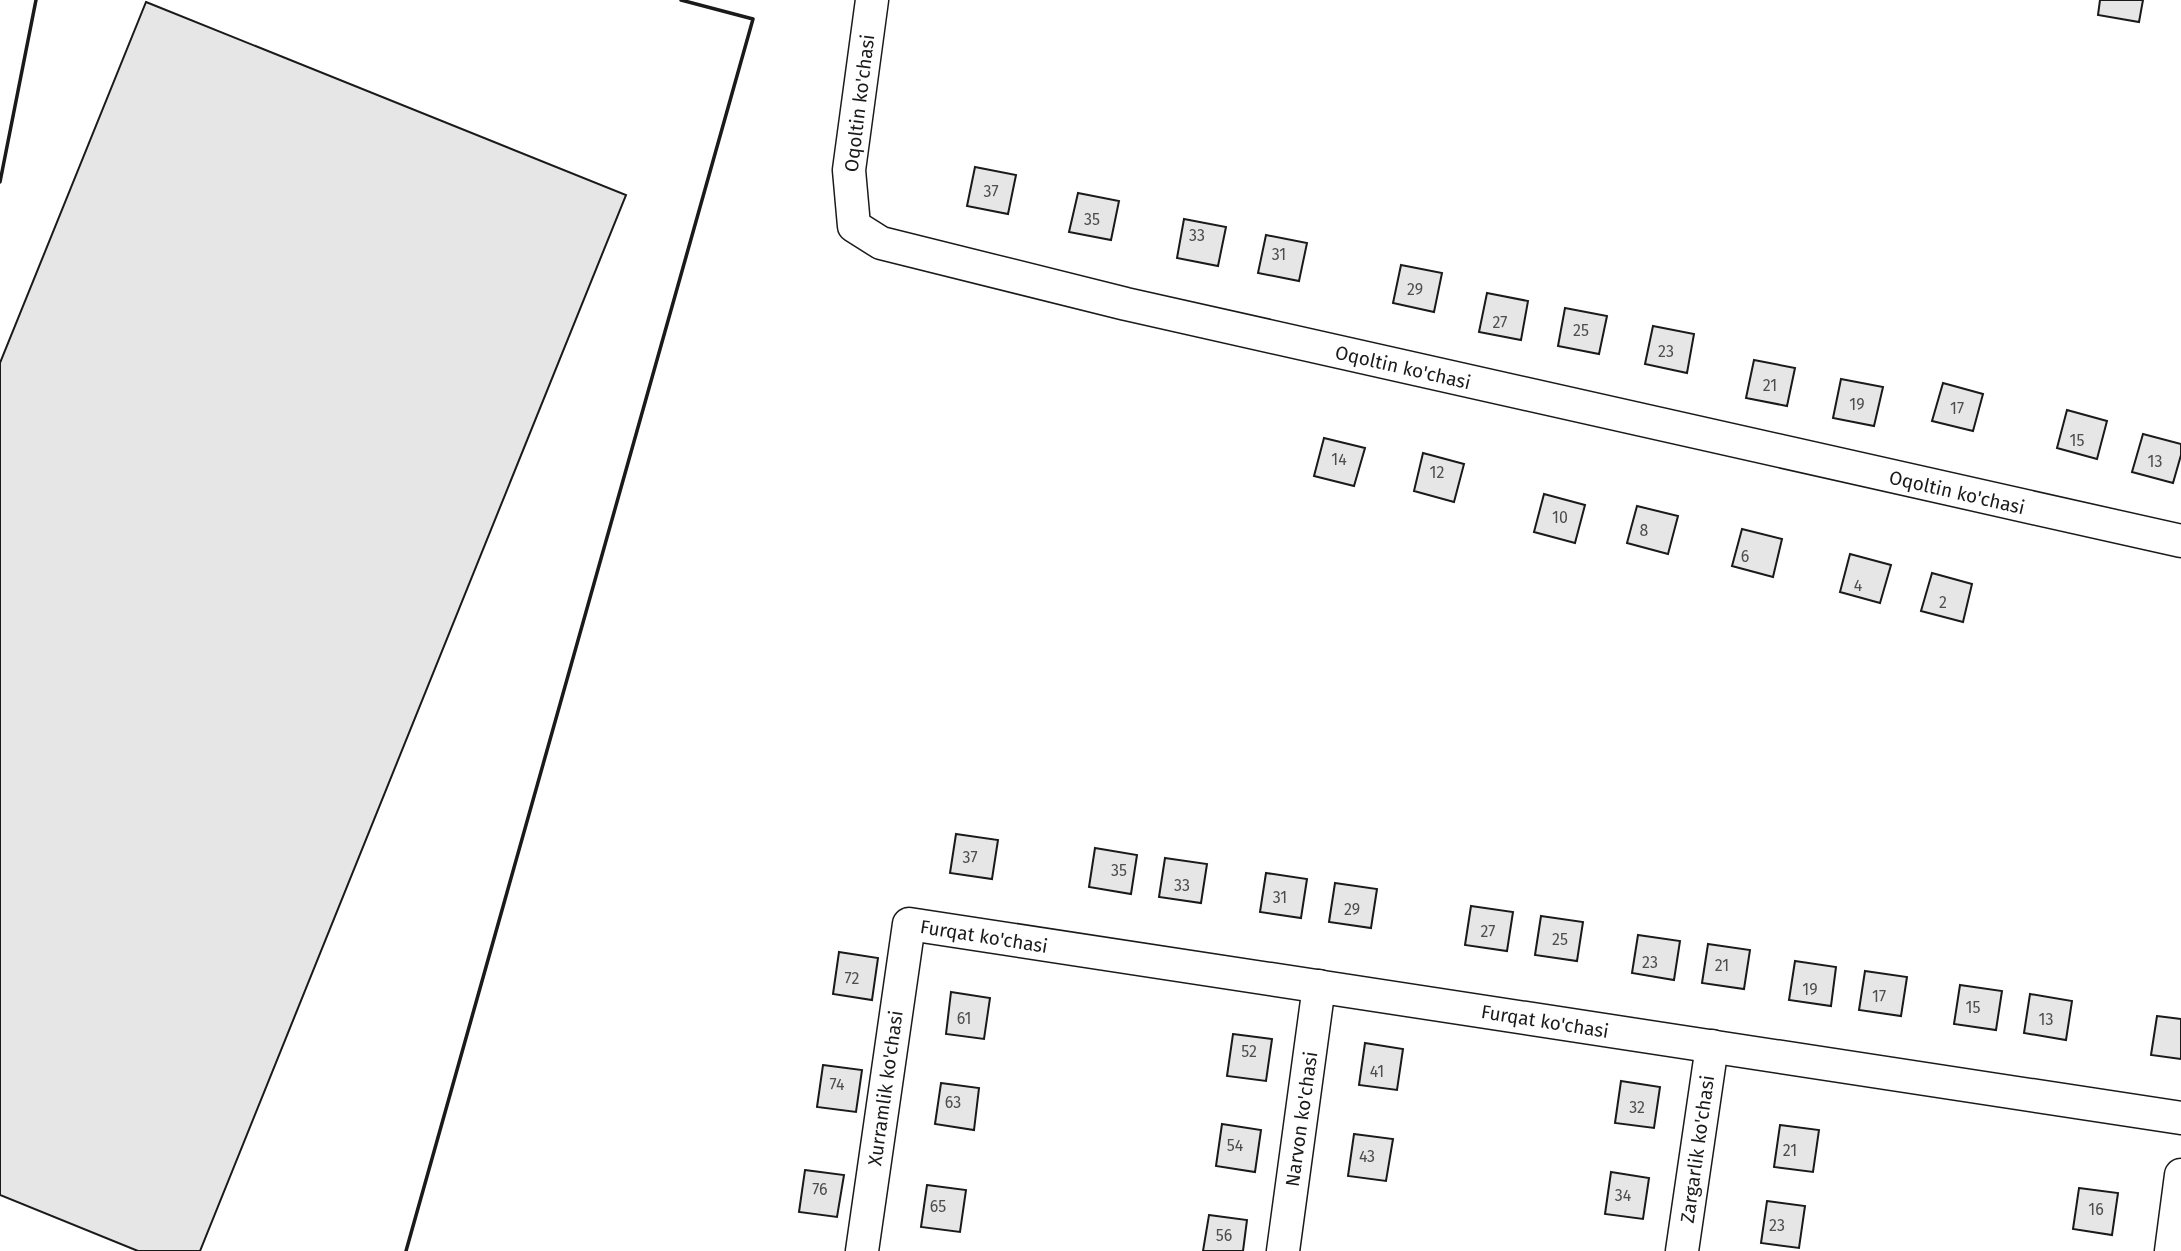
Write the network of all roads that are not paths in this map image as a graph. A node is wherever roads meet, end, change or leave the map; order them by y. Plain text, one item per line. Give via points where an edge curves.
1 (872, 0) edge
2 (2181, 541) edge
3 (909, 924) joint
4 (1319, 986) junction
5 (1712, 1046) junction
6 (2181, 1118) edge
7 (2181, 1175) edge
8 (862, 1251) edge
9 (1283, 1251) edge
10 (1682, 1251) edge
11 (2171, 1251) edge

1 - 2 street, Oqoltin ko'chasi via 849,170 854,226 881,243 1139,307
3 - 4 street, Furqat ko'chasi
3 - 8 street, Xurramlik ko'chasi
4 - 5 street, Furqat ko'chasi
4 - 9 street, Narvon ko'chasi
5 - 6 street, Furqat ko'chasi
5 - 10 street, Zargarlik ko'chasi
7 - 11 street

